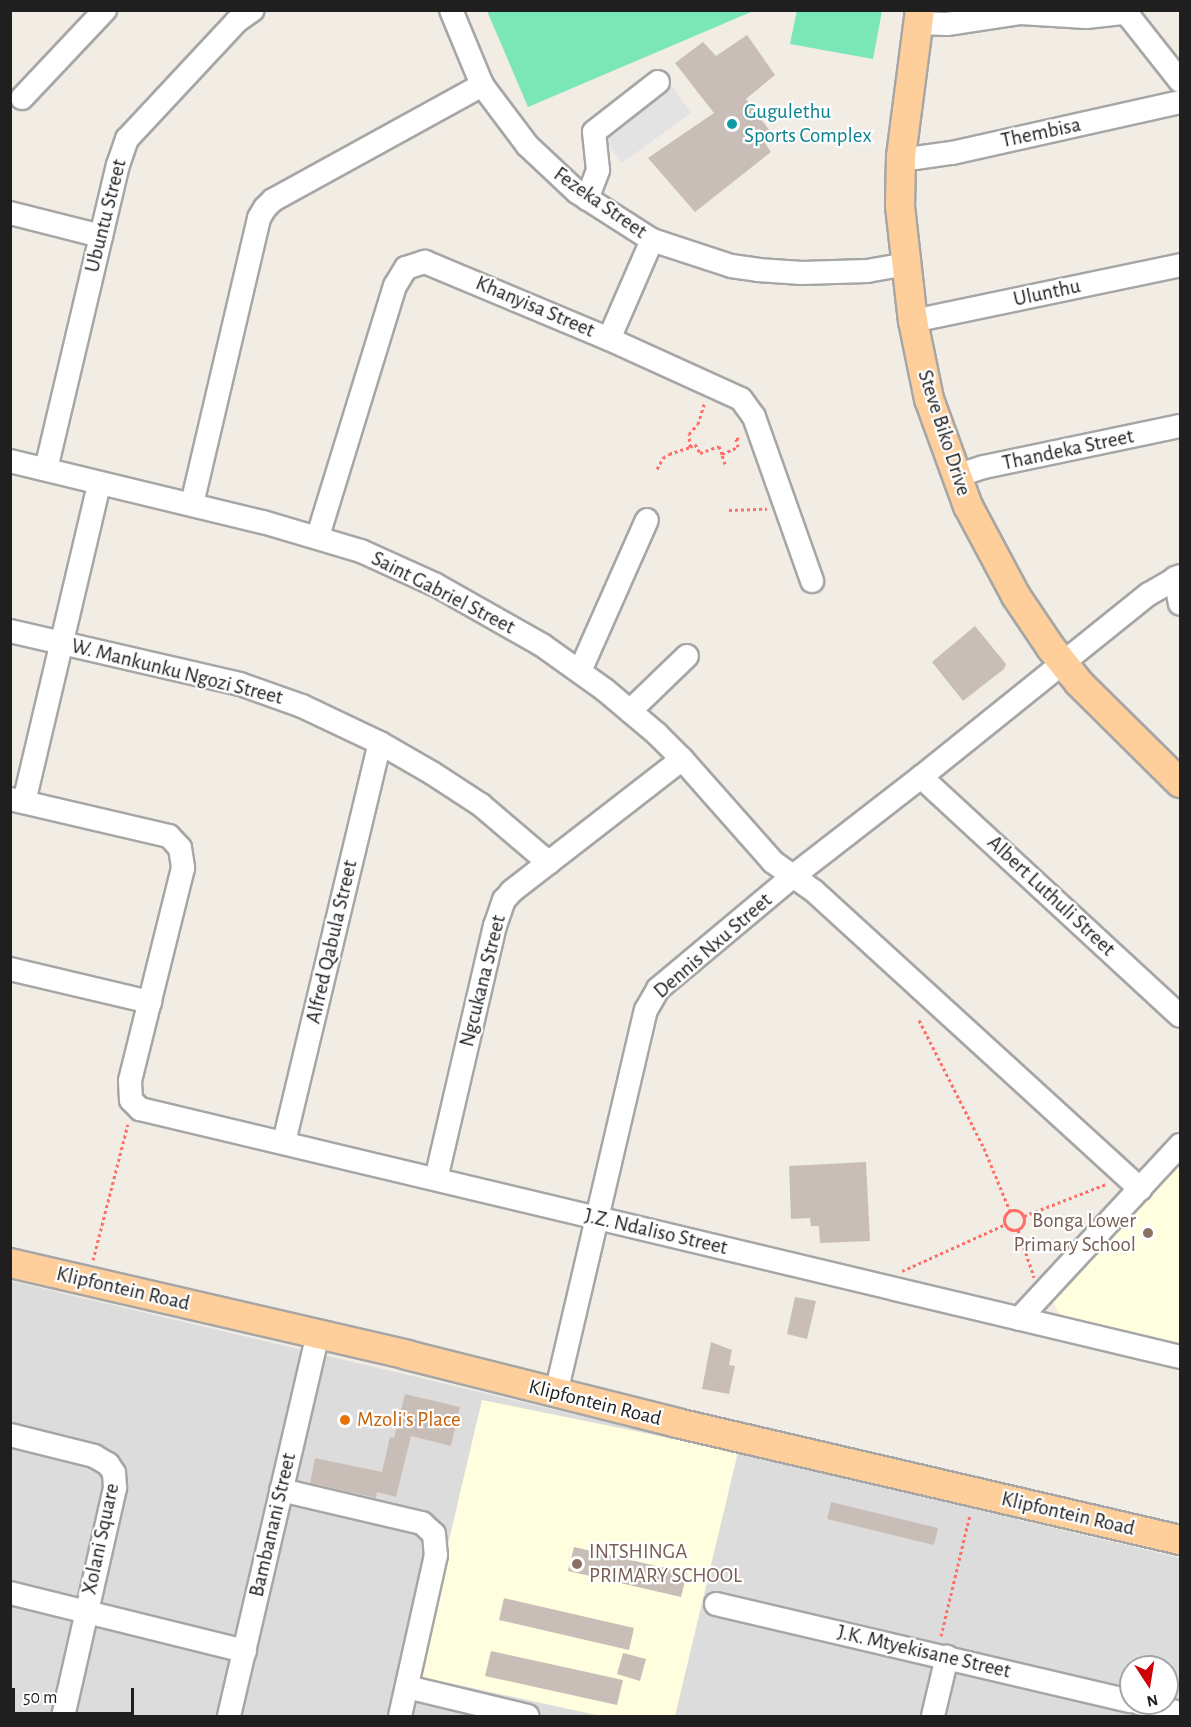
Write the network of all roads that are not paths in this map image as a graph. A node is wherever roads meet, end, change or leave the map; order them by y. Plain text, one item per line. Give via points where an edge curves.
1 (105, 10) edge
2 (451, 10) edge
3 (1124, 12) edge
4 (239, 14) edge
5 (919, 17) edge
6 (1180, 81) edge
7 (658, 82) dead end
8 (482, 85) junction
9 (22, 98) dead end
10 (1180, 102) edge
11 (901, 156) junction
12 (587, 199) junction
13 (10, 213) edge
14 (101, 236) junction
15 (652, 240) junction
16 (905, 264) junction
17 (1180, 265) edge
18 (913, 321) junction
19 (609, 339) junction
20 (1180, 426) edge
21 (10, 461) edge
22 (46, 469) junction
23 (956, 476) junction
24 (99, 484) junction
25 (192, 504) junction
26 (646, 520) dead end
27 (318, 536) junction
28 (1178, 577) edge
29 (812, 581) dead end
30 (1180, 604) edge
31 (10, 631) edge
32 (62, 643) junction
33 (687, 656) dead end
34 (1064, 664) junction
35 (580, 671) junction
36 (630, 711) junction
37 (380, 742) junction
38 (682, 759) junction
39 (921, 777) junction
40 (1180, 783) edge
41 (17, 801) edge
42 (549, 863) junction
43 (792, 877) junction
44 (10, 969) edge
45 (150, 1002) junction
46 (1180, 1016) edge
47 (284, 1142) junction
48 (1180, 1145) edge
49 (436, 1179) junction
50 (1140, 1189) junction
51 (596, 1218) junction
52 (10, 1263) edge
53 (1019, 1319) junction
54 (318, 1334) junction
55 (1180, 1357) edge
56 (556, 1393) junction
57 (10, 1436) edge
58 (281, 1490) junction
59 (1180, 1540) edge
60 (10, 1593) edge
61 (716, 1604) dead end
62 (85, 1611) junction
63 (245, 1651) junction
64 (943, 1651) junction
65 (407, 1687) junction
66 (1119, 1698) edge
67 (63, 1716) edge
68 (229, 1716) edge
69 (400, 1716) edge
70 (528, 1716) edge
71 (933, 1716) edge

1 - 9 street
2 - 8 street, Fezeka Street
3 - 5 street via 1086,16 1021,13 948,24
3 - 6 street
4 - 14 street, Ubuntu Street via 127,139
5 - 11 main road, Steve Biko Drive
7 - 12 street via 594,132 598,170
8 - 12 street, Fezeka Street via 527,145
8 - 25 street via 273,200 265,208 259,218
10 - 11 street, Thembisa via 952,153
11 - 16 main road, Steve Biko Drive
12 - 15 street, Fezeka Street
13 - 14 street
14 - 22 street, Ubuntu Street
15 - 16 street, Fezeka Street via 731,266 758,270 867,271
15 - 19 street
16 - 18 main road, Steve Biko Drive
17 - 18 street, Ulunthu
18 - 23 main road, Steve Biko Drive via 929,399
19 - 27 street, Khanyisa Street via 436,265 425,262 406,268 395,286
19 - 29 street, Khanyisa Street via 741,399 750,407
20 - 23 street, Thandeka Street
21 - 22 street, Saint Gabriel Street
22 - 24 street, Saint Gabriel Street
23 - 34 main road, Steve Biko Drive via 989,549 1016,596
24 - 25 street, Saint Gabriel Street
24 - 32 street
25 - 27 street, Saint Gabriel Street
26 - 35 street
27 - 35 street, Saint Gabriel Street via 417,575 505,622
28 - 30 street
28 - 34 street, Dennis Nxu Street via 1149,594
31 - 32 street, W. Mankunku Ngozi Street
32 - 37 street, W. Mankunku Ngozi Street via 267,692
32 - 41 street
33 - 36 street
34 - 39 street, Dennis Nxu Street
34 - 40 main road, Steve Biko Drive
35 - 36 street, Saint Gabriel Street
36 - 38 street, Saint Gabriel Street
37 - 42 street, W. Mankunku Ngozi Street via 481,805
37 - 47 street, Alfred Qabula Street
38 - 42 street, Ngcukana Street
38 - 43 street, Saint Gabriel Street via 773,862
39 - 43 street, Dennis Nxu Street
39 - 46 street, Albert Luthuli Street
41 - 45 street via 169,836 178,843 183,867
42 - 49 street, Ngcukana Street via 508,895 501,906
43 - 50 street, Saint Gabriel Street via 814,891
43 - 51 street, Dennis Nxu Street via 651,999
44 - 45 street
45 - 47 street, J.Z. Ndaliso Street via 130,1081 131,1114 146,1111
47 - 49 street, J.Z. Ndaliso Street
48 - 50 street
49 - 51 street, J.Z. Ndaliso Street
50 - 53 street
51 - 53 street, J.Z. Ndaliso Street
51 - 56 street, Dennis Nxu Street
52 - 54 main road, Klipfontein Road
53 - 55 street, J.Z. Ndaliso Street
54 - 56 main road, Klipfontein Road
54 - 58 street, Bambanani Street
56 - 59 main road, Klipfontein Road
57 - 62 street, Xolani Square via 94,1456 114,1473 115,1488
58 - 63 street, Bambanani Street
58 - 65 street via 422,1523 432,1530 436,1555
60 - 62 street
61 - 64 street, J.K. Mtyekisane Street
62 - 63 street
62 - 67 street, Xolani Square
63 - 68 street, Bambanani Street
64 - 66 street, J.K. Mtyekisane Street
64 - 71 street
65 - 69 street
65 - 70 street

